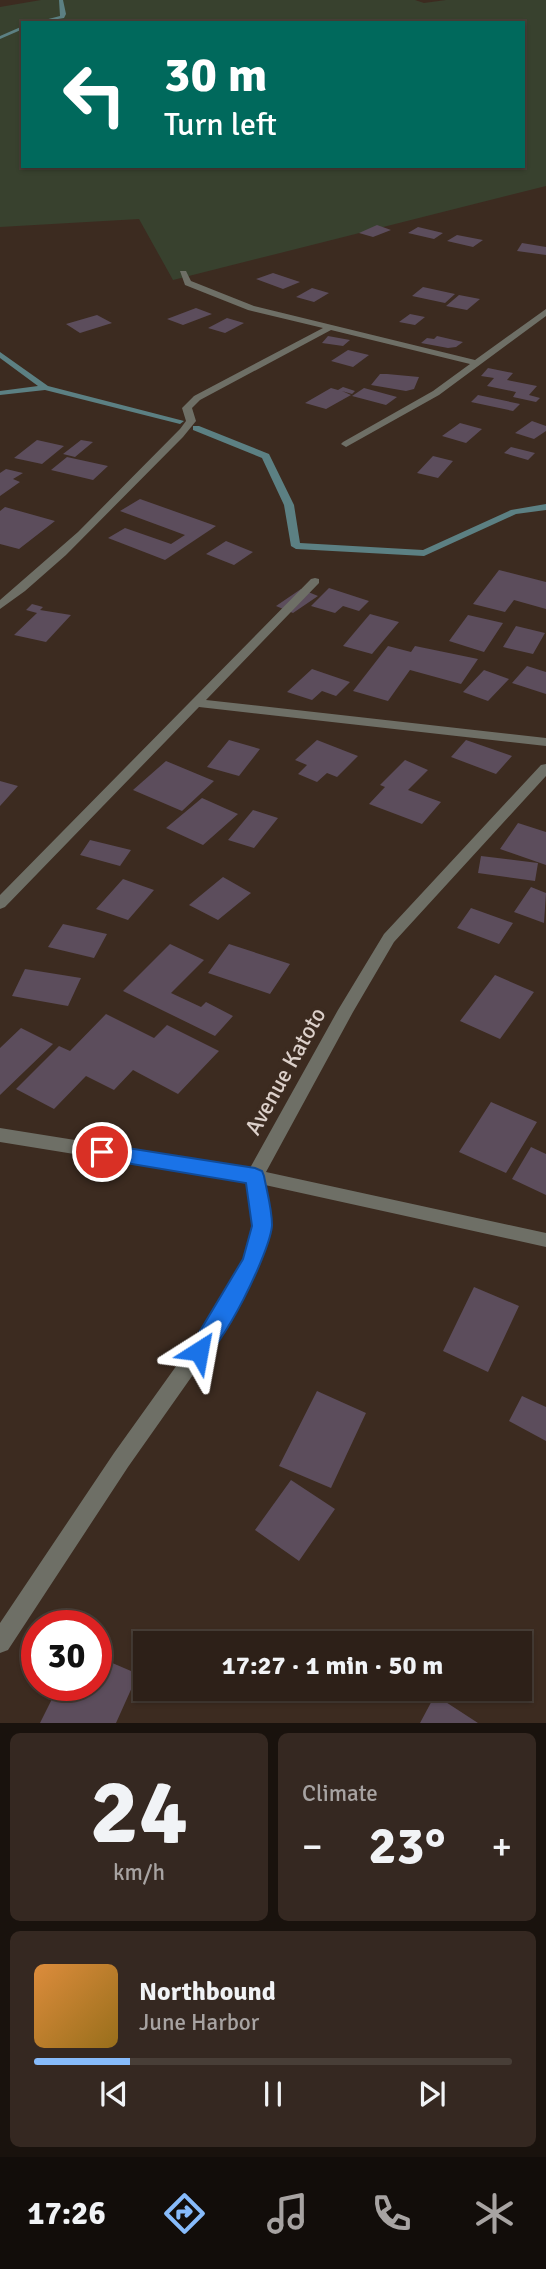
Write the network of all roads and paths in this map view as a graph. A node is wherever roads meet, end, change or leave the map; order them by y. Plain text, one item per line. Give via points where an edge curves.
1 (183, 273) dead end
2 (546, 312) edge
3 (330, 328) junction
4 (477, 363) junction
5 (346, 444) dead end
6 (316, 581) dead end
7 (0, 606) edge
8 (195, 703) junction
9 (546, 742) edge
10 (546, 768) edge
11 (0, 904) edge
12 (0, 1135) edge
13 (255, 1176) junction
14 (546, 1240) edge
15 (0, 1642) edge

1 - 3 street via 188,283 213,294
2 - 4 street
3 - 4 street
3 - 7 street via 197,398 187,408 191,421 184,433
4 - 5 street via 436,393
6 - 8 street
8 - 9 street
8 - 11 street
10 - 13 street, Avenue Katoto via 389,938
12 - 13 street
13 - 14 street
13 - 15 street via 262,1226 253,1260 214,1329

